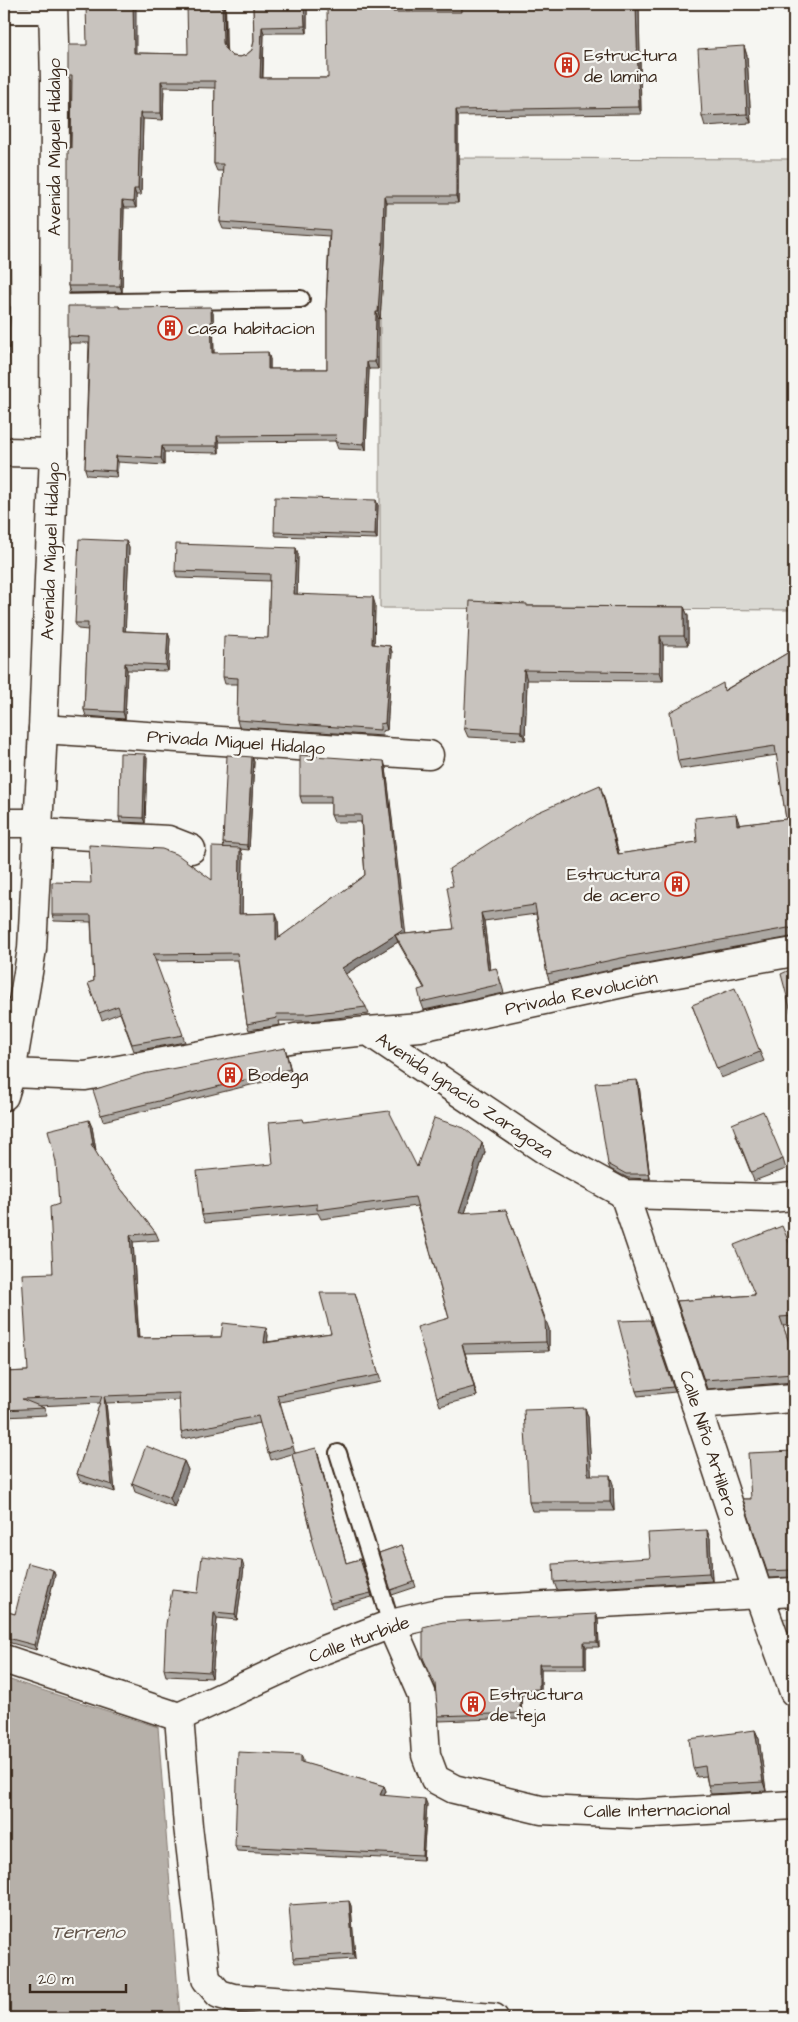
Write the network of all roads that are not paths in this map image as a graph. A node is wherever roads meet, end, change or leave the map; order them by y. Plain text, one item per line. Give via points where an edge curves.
1 (240, 4) edge
2 (53, 10) edge
3 (4, 15) edge
4 (241, 48) dead end
5 (301, 299) dead end
6 (54, 302) junction
7 (4, 452) edge
8 (54, 453) junction
9 (43, 729) junction
10 (429, 754) dead end
11 (4, 823) edge
12 (38, 828) junction
13 (191, 849) dead end
14 (794, 952) edge
15 (368, 1030) junction
16 (6, 1081) edge
17 (624, 1194) junction
18 (794, 1196) edge
19 (794, 1398) edge
20 (696, 1405) junction
21 (338, 1453) dead end
22 (794, 1592) edge
23 (758, 1593) junction
24 (391, 1624) junction
25 (4, 1659) edge
26 (794, 1692) edge
27 (179, 1718) junction
28 (794, 1805) edge
29 (494, 2018) edge

1 - 4 street
2 - 3 lane
2 - 6 street, Avenida Miguel Hidalgo
5 - 6 lane
6 - 8 street, Avenida Miguel Hidalgo
7 - 8 street
8 - 9 street, Avenida Miguel Hidalgo
9 - 10 street, Privada Miguel Hidalgo
9 - 12 street, Avenida Miguel Hidalgo
11 - 12 street
12 - 13 street via 168,840
12 - 16 street, Avenida Miguel Hidalgo via 32,949
14 - 15 street, Privada Revolución via 628,982 420,1027
15 - 16 street, Avenida Ignacio Zaragoza via 295,1038 85,1076
15 - 17 street, Avenida Ignacio Zaragoza via 551,1154
17 - 18 street, Avenida Ignacio Zaragoza
17 - 20 street, Calle Niño Artillero
19 - 20 street
20 - 23 street, Calle Niño Artillero
21 - 24 lane
22 - 23 street, Calle Iturbide
23 - 24 street, Calle Iturbide via 443,1612
23 - 26 street, Calle Niño Artillero
24 - 27 street, Calle Iturbide via 322,1650
24 - 28 street, Calle Internacional via 422,1695 426,1754 435,1779 454,1789 541,1810 635,1814
25 - 27 street
27 - 29 street via 206,1979 219,1994 233,1998

